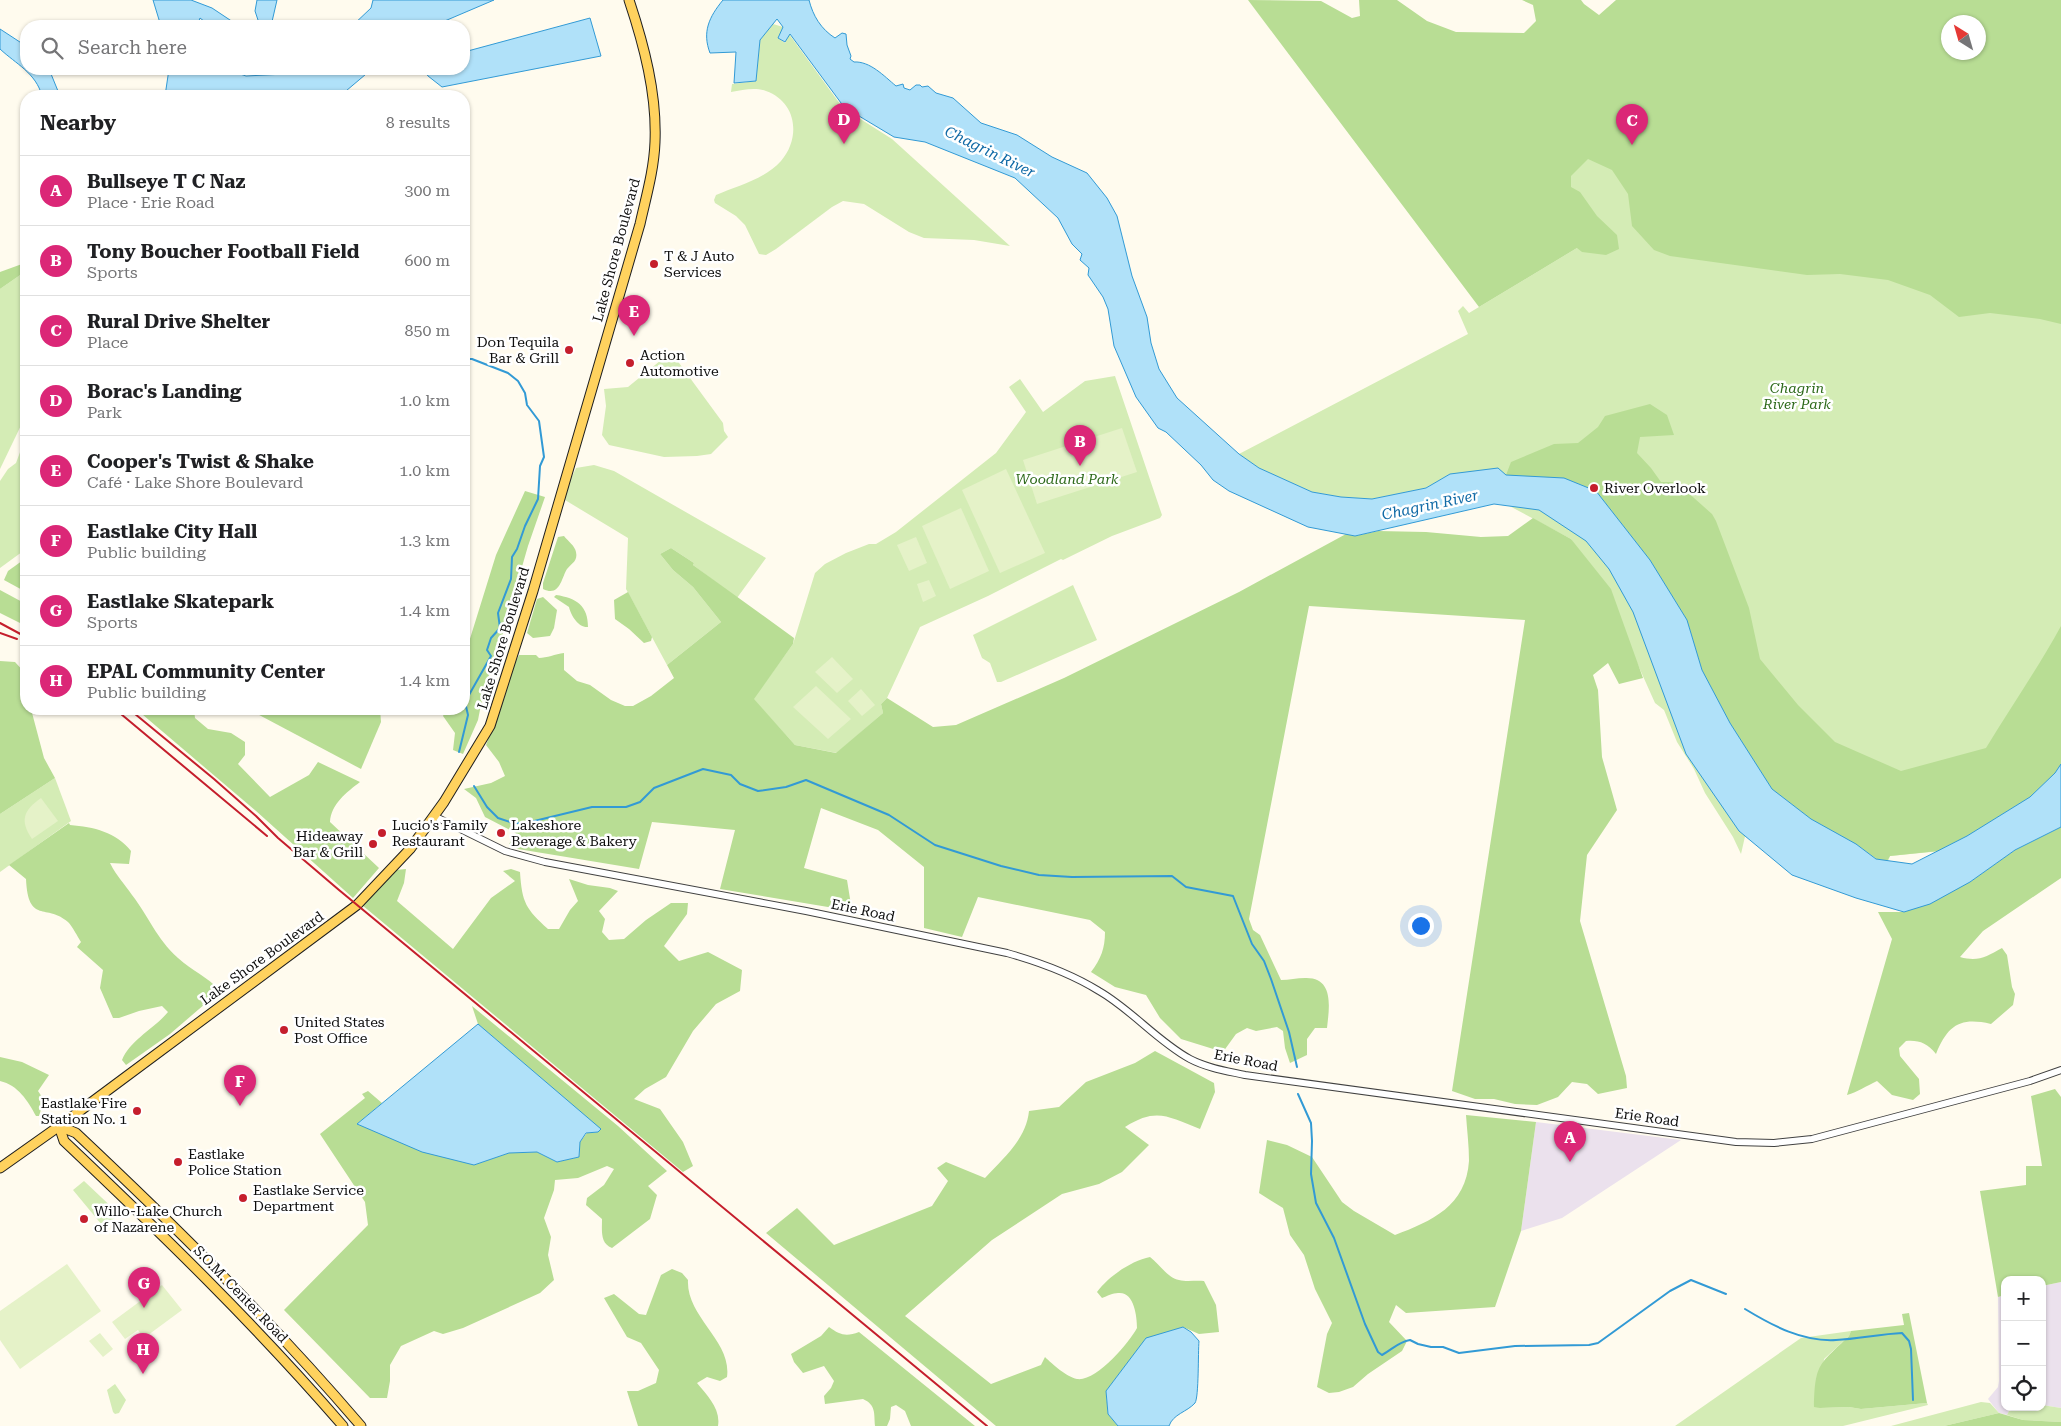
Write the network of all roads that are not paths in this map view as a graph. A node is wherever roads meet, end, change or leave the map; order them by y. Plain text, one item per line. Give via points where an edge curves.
1 (629, 0) edge
2 (434, 816) junction
3 (2061, 1070) edge
4 (59, 1126) junction
5 (0, 1168) edge
6 (343, 1426) edge
7 (361, 1426) edge

1 - 2 main road, Lake Shore Boulevard via 644,45 655,142 640,224 533,591 490,726
2 - 3 street, Erie Road via 505,851 545,862 802,910 1034,961 1099,990 1191,1060 1217,1070 1245,1075 1736,1142 1774,1143 1812,1139
2 - 4 main road, Lake Shore Boulevard via 410,849 357,905
4 - 5 main road, Lake Shore Boulevard
4 - 6 main road, S.O.M. Center Road via 64,1141 229,1301
4 - 7 main road, S.O.M. Center Road via 76,1133 185,1237 304,1360

